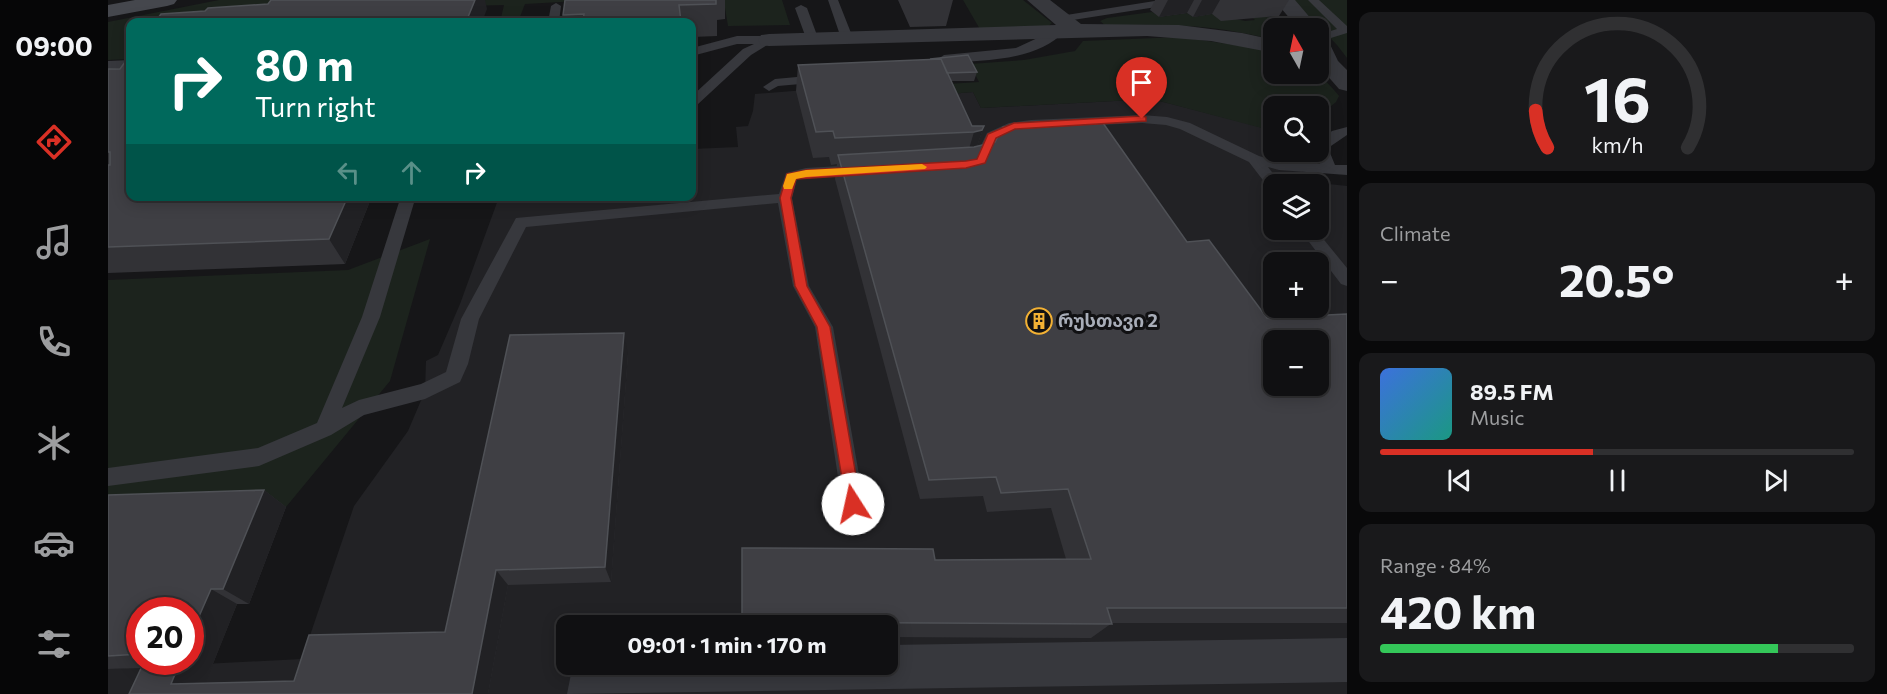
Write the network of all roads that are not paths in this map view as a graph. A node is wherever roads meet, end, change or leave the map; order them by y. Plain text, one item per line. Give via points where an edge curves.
1 (167, 0) edge
2 (832, 0) edge
3 (1037, 0) edge
4 (1182, 0) edge
5 (1284, 0) edge
6 (1313, 0) edge
7 (556, 6) dead end
8 (801, 8) dead end
9 (108, 11) edge
10 (554, 18) edge
11 (1300, 18) edge
12 (1064, 26) junction
13 (1329, 36) edge
14 (812, 38) junction
15 (847, 38) junction
16 (769, 40) junction
17 (1263, 44) edge
18 (696, 51) edge
19 (934, 60) edge
20 (126, 64) edge
21 (108, 65) edge
22 (1329, 67) edge
23 (831, 78) edge
24 (1347, 84) edge
25 (769, 87) dead end
26 (696, 98) edge
27 (1347, 131) edge
28 (1254, 159) junction
29 (966, 165) edge
30 (1329, 168) junction
31 (875, 170) edge
32 (1347, 170) edge
33 (1266, 174) edge
34 (785, 198) junction
35 (407, 201) edge
36 (1316, 240) edge
37 (1347, 280) edge
38 (324, 429) junction
39 (108, 477) edge
40 (853, 504) dead end
41 (1347, 660) edge
42 (590, 694) edge

1 - 9 street
2 - 15 lane
3 - 12 street
4 - 12 lane
5 - 11 street
6 - 13 lane via 1346,30
7 - 10 lane
8 - 14 lane
12 - 15 street
12 - 17 street via 1176,31
12 - 19 lane via 1042,44 1014,52
14 - 15 street
14 - 16 street
16 - 18 lane via 736,40
16 - 26 lane via 747,52
20 - 21 lane
22 - 24 street
23 - 25 lane via 775,83
27 - 30 lane via 1321,147
28 - 29 lane via 1185,126 1142,119 1014,126 992,136 981,161
28 - 30 lane via 1279,166
28 - 33 lane
30 - 32 lane
31 - 34 lane via 791,176
34 - 38 lane via 521,222 470,319 453,377 425,390 359,408
34 - 40 lane via 801,286 824,327
35 - 38 lane via 371,317
36 - 37 lane
38 - 39 lane via 259,457
41 - 42 street via 592,673

